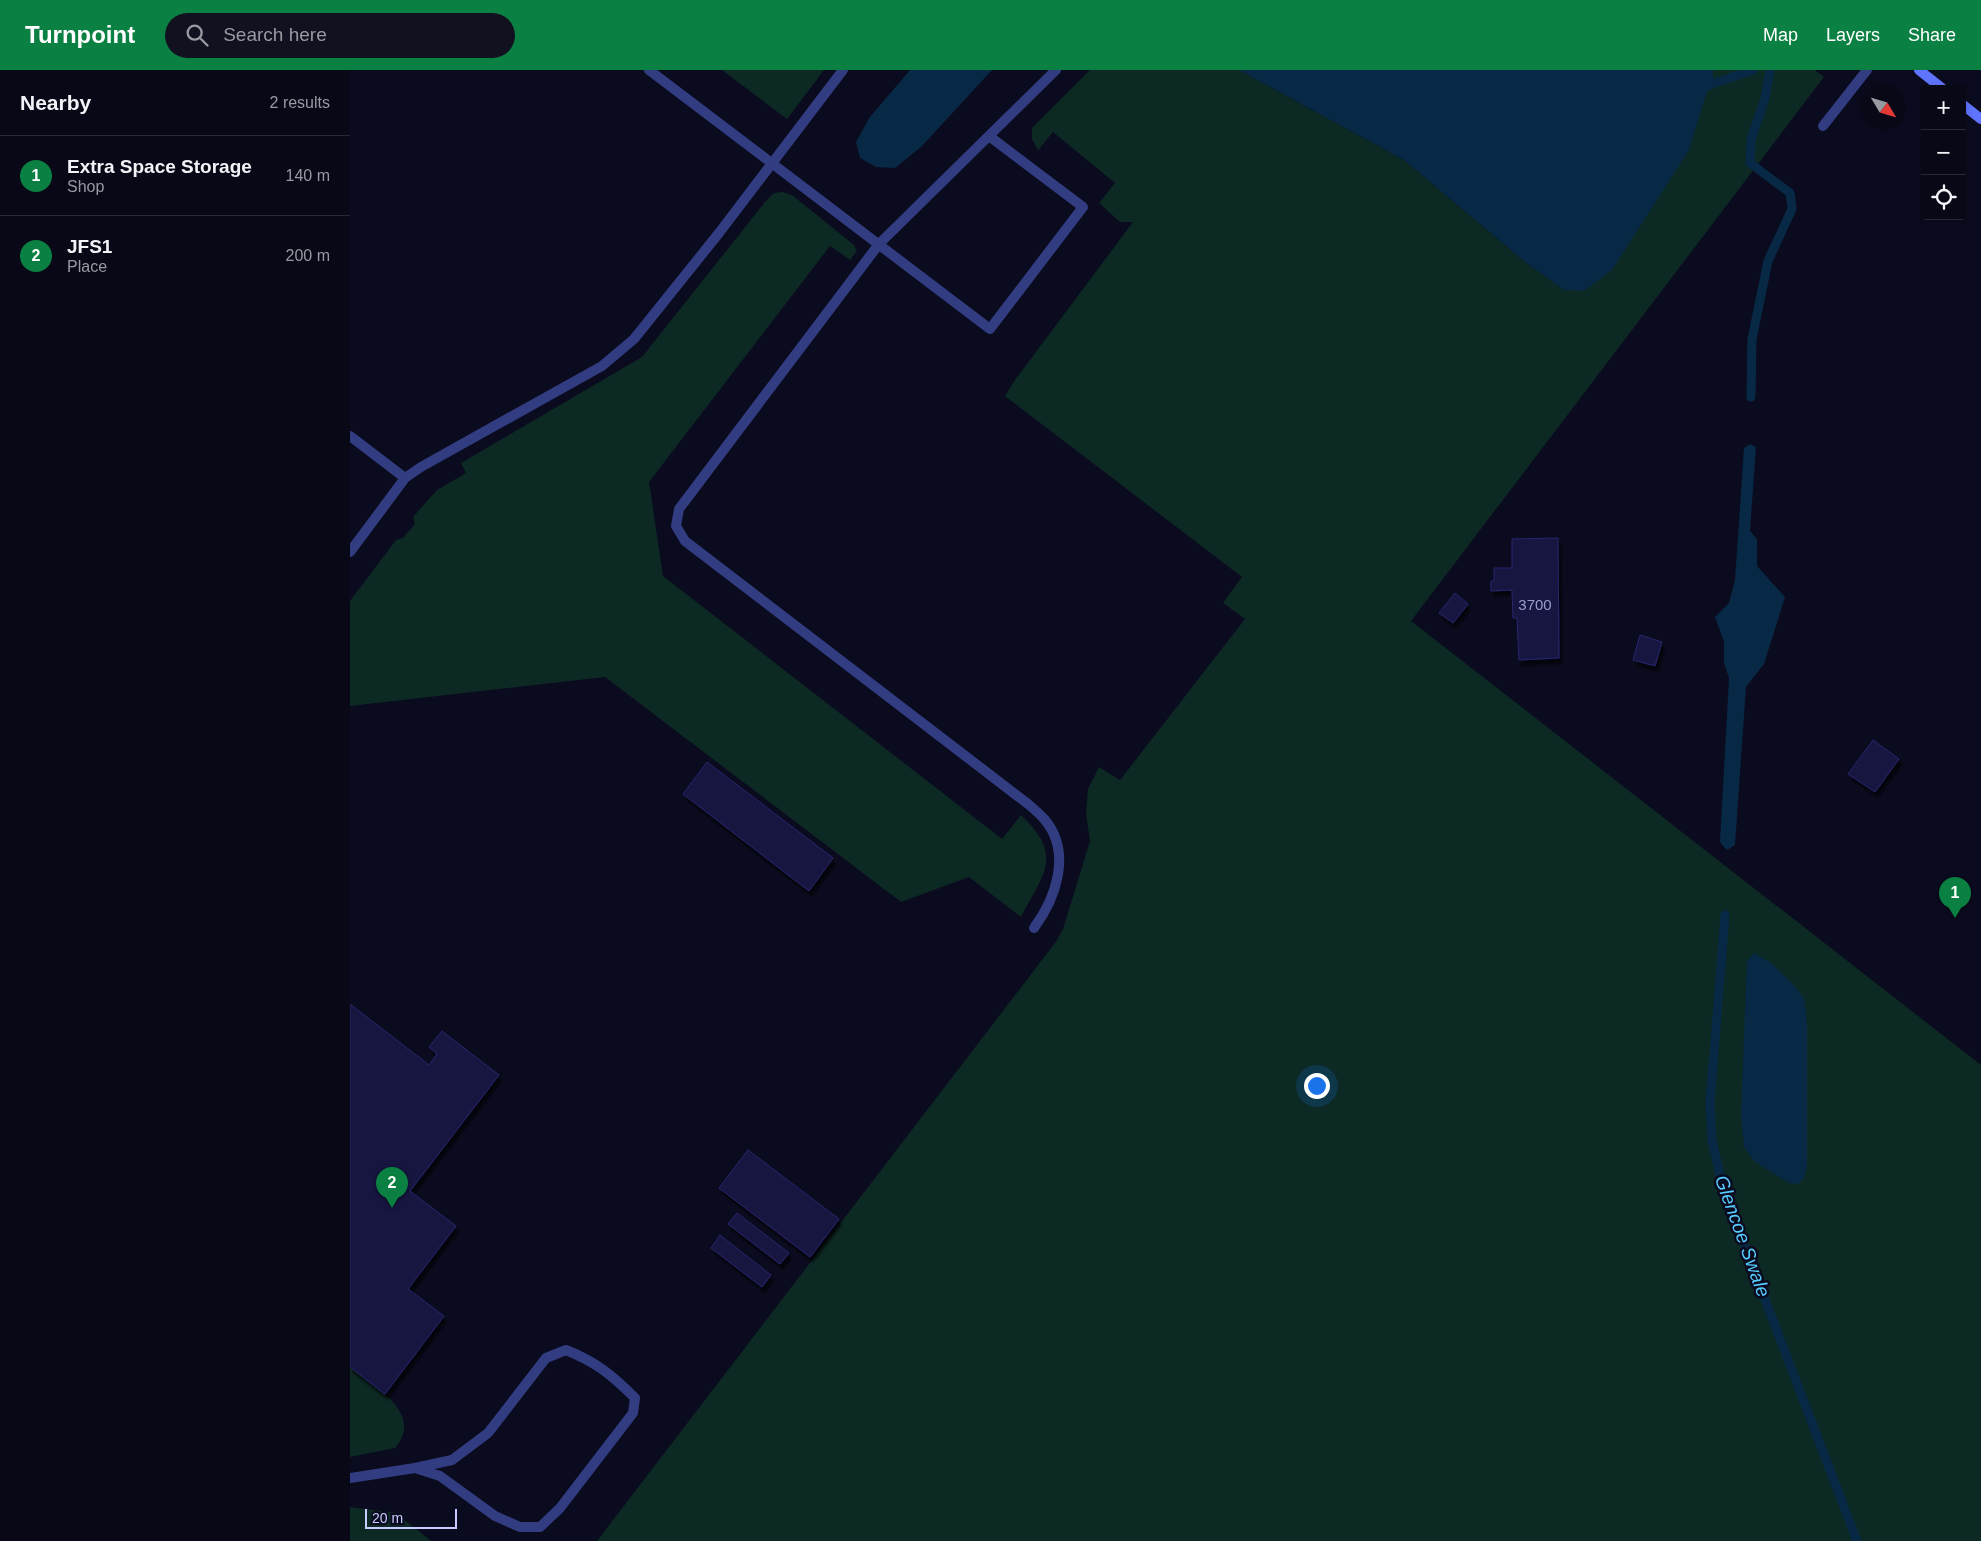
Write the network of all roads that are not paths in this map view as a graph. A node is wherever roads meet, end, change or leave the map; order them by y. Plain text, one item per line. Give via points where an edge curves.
1 (648, 70) edge
2 (843, 70) edge
3 (1056, 70) edge
4 (1867, 70) edge
5 (1919, 70) edge
6 (1938, 85) edge
7 (1966, 107) edge
8 (1981, 119) edge
9 (1823, 126) dead end
10 (989, 136) junction
11 (771, 164) junction
12 (879, 244) junction
13 (350, 436) edge
14 (405, 478) junction
15 (350, 552) edge
16 (1034, 928) dead end
17 (415, 1468) junction
18 (350, 1478) edge

1 - 11 lane
2 - 11 lane
3 - 10 lane
4 - 9 lane
5 - 6 street
7 - 8 street
10 - 12 lane
10 - 12 lane via 1083,207 990,329
11 - 12 lane
11 - 14 lane via 634,340 602,366
12 - 16 lane via 679,508 676,526 685,541 1046,821 1057,843 1060,868 1055,892
13 - 14 lane
14 - 15 lane
17 - 17 lane via 440,1476 495,1516 520,1527 540,1527 560,1508 634,1414 635,1398 591,1360 566,1350 546,1358 476,1443 452,1460
17 - 18 lane

